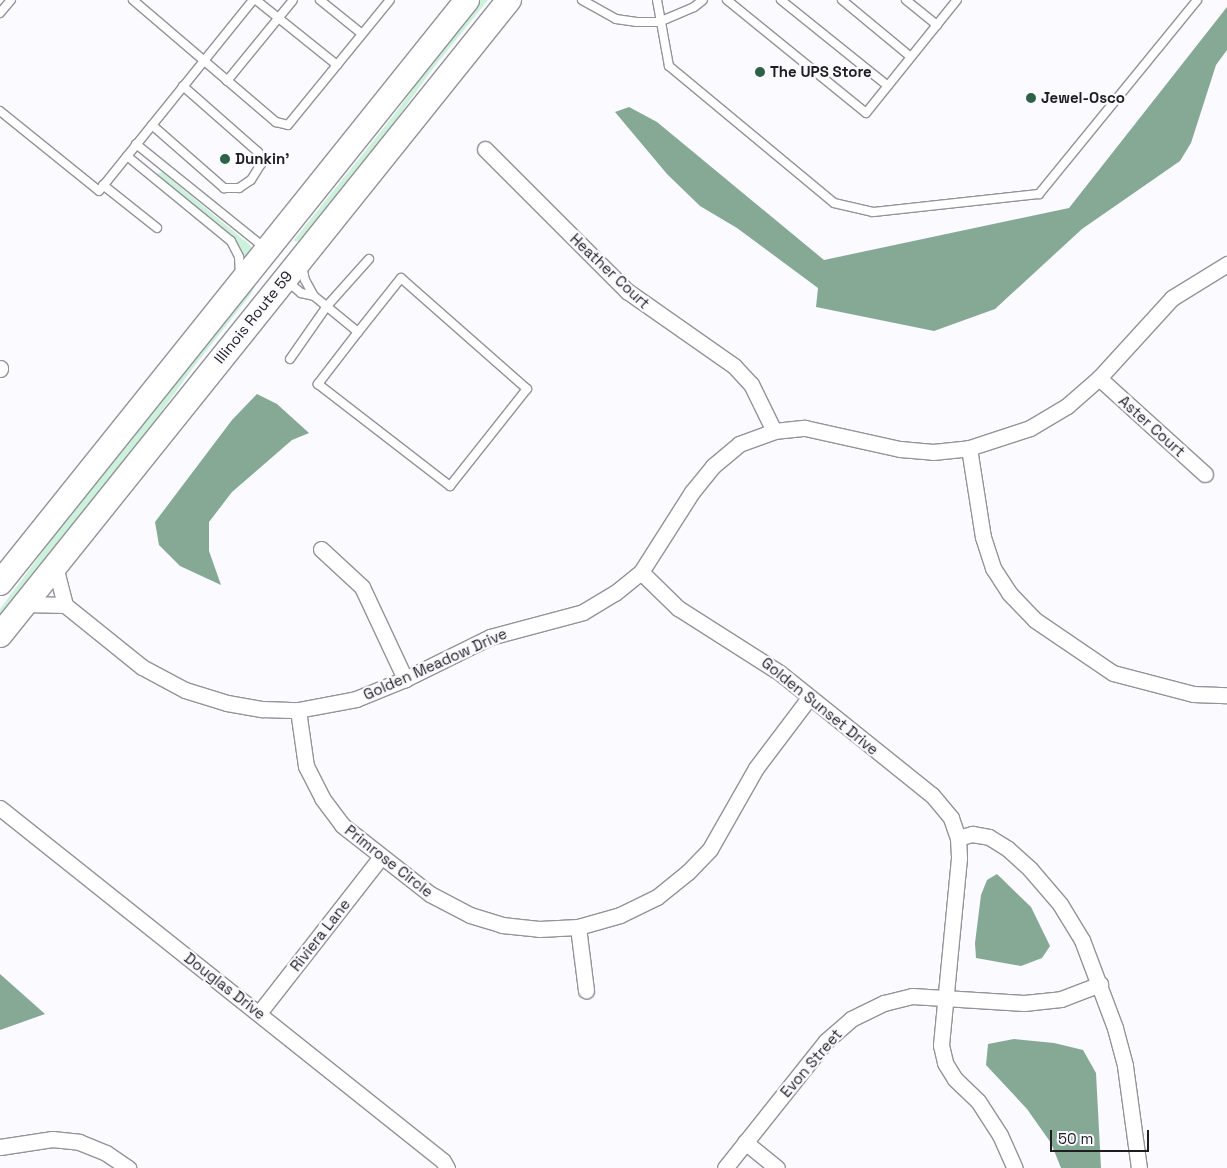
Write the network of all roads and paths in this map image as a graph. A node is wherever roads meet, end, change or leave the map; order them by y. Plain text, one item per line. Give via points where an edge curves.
1 (11, 0) edge
2 (133, 0) edge
3 (255, 0) edge
4 (293, 0) edge
5 (320, 0) edge
6 (390, 0) edge
7 (467, 0) edge
8 (509, 0) edge
9 (582, 0) edge
10 (657, 0) edge
11 (703, 0) edge
12 (726, 0) edge
13 (781, 0) edge
14 (842, 0) edge
15 (906, 0) edge
16 (957, 0) edge
17 (1197, 0) edge
18 (0, 14) edge
19 (278, 18) junction
20 (659, 22) junction
21 (937, 25) junction
22 (362, 34) junction
23 (911, 57) junction
24 (205, 59) junction
25 (337, 65) junction
26 (227, 81) junction
27 (183, 86) junction
28 (888, 86) junction
29 (0, 111) edge
30 (152, 125) junction
31 (136, 144) junction
32 (484, 149) dead end
33 (127, 156) junction
34 (103, 185) junction
35 (157, 228) dead end
36 (267, 249) junction
37 (302, 256) junction
38 (369, 259) dead end
39 (1227, 264) edge
40 (284, 279) junction
41 (240, 283) junction
42 (314, 296) junction
43 (327, 306) junction
44 (358, 332) junction
45 (290, 359) dead end
46 (1099, 378) junction
47 (774, 431) junction
48 (969, 448) junction
49 (1205, 474) dead end
50 (321, 549) dead end
51 (55, 566) junction
52 (641, 572) junction
53 (0, 583) edge
54 (25, 604) junction
55 (65, 605) junction
56 (0, 635) edge
57 (405, 679) junction
58 (1227, 695) edge
59 (809, 698) junction
60 (298, 710) junction
61 (0, 808) edge
62 (958, 838) junction
63 (381, 857) junction
64 (578, 927) junction
65 (1100, 984) junction
66 (586, 990) dead end
67 (947, 997) junction
68 (259, 1013) junction
69 (745, 1142) junction
70 (0, 1147) edge
71 (128, 1168) edge
72 (447, 1168) edge
73 (725, 1168) edge
74 (777, 1168) edge
75 (1015, 1168) edge
76 (1139, 1168) edge

1 - 18 lane
2 - 24 lane
3 - 19 lane
3 - 24 lane
4 - 19 lane
5 - 22 lane
6 - 22 lane
7 - 36 main road, Illinois Route 59
8 - 37 main road, Illinois Route 59
9 - 20 lane via 616,18
10 - 20 lane
11 - 20 lane
12 - 28 lane via 866,113
13 - 28 lane
14 - 23 lane
15 - 21 lane
16 - 21 lane
17 - 20 lane via 1038,194 873,212 834,203 668,66
19 - 25 lane
19 - 26 lane
21 - 23 lane
22 - 25 lane
23 - 28 lane
24 - 26 lane
24 - 27 lane
25 - 26 lane via 288,125 276,122
27 - 30 lane
27 - 30 lane via 258,152 262,164 251,180 239,188 224,188
29 - 34 lane via 98,191
30 - 31 lane
31 - 33 lane
31 - 36 lane
32 - 47 street, Heather Court via 627,291 734,366 751,384
33 - 34 lane
33 - 41 lane via 231,241 239,257
34 - 35 lane
36 - 40 main road
36 - 41 main road, Illinois Route 59
37 - 40 main road, Illinois Route 59
37 - 42 lane via 305,280
38 - 43 lane
39 - 46 street, Golden Meadow Drive via 1172,298
40 - 42 lane via 301,293
40 - 51 main road, Illinois Route 59
41 - 53 main road, Illinois Route 59
42 - 43 lane
43 - 44 lane
43 - 45 lane
44 - 44 lane via 318,384 450,486 527,389 401,278
46 - 48 street, Golden Meadow Drive via 1067,406 1030,428
46 - 49 street, Aster Court
47 - 48 street, Golden Meadow Drive via 805,428 900,449 933,452
47 - 52 street, Golden Meadow Drive via 739,444 713,466 692,492
48 - 58 street via 982,537 994,568 1009,593 1035,620 1113,673 1185,692
50 - 57 street via 362,587
51 - 54 main road, Illinois Route 59
51 - 55 street
52 - 57 street, Golden Meadow Drive via 582,612 490,637
52 - 59 street, Golden Sunset Drive via 678,608 759,657
54 - 55 street
54 - 56 main road, Illinois Route 59
55 - 60 street, Golden Meadow Drive via 142,667 185,690 246,707
57 - 60 street, Golden Meadow Drive via 356,699
59 - 62 street, Golden Sunset Drive via 932,795 951,818
59 - 64 street, Primrose Circle via 756,768 710,849 688,872 657,897 620,915
60 - 63 street, Primrose Circle via 306,766 322,798 342,824
61 - 68 street, Douglas Drive
62 - 65 street via 972,834 989,837 1030,869 1060,904 1082,940
62 - 67 street, Golden Sunset Drive
63 - 64 street, Primrose Circle via 430,894 470,915 502,925 539,929
63 - 68 street, Riviera Lane
64 - 66 street
65 - 67 street, Evon Street via 1061,999 1024,1003
65 - 76 street via 1125,1066
67 - 69 street, Evon Street via 912,996 884,1003 851,1019 826,1041
67 - 75 street, Golden Sunset Drive via 941,1045 945,1063 955,1079 978,1101 1000,1135
68 - 72 street, Douglas Drive via 443,1160
69 - 73 street, Evon Street
69 - 74 street
70 - 71 street via 52,1139 79,1142 106,1153

